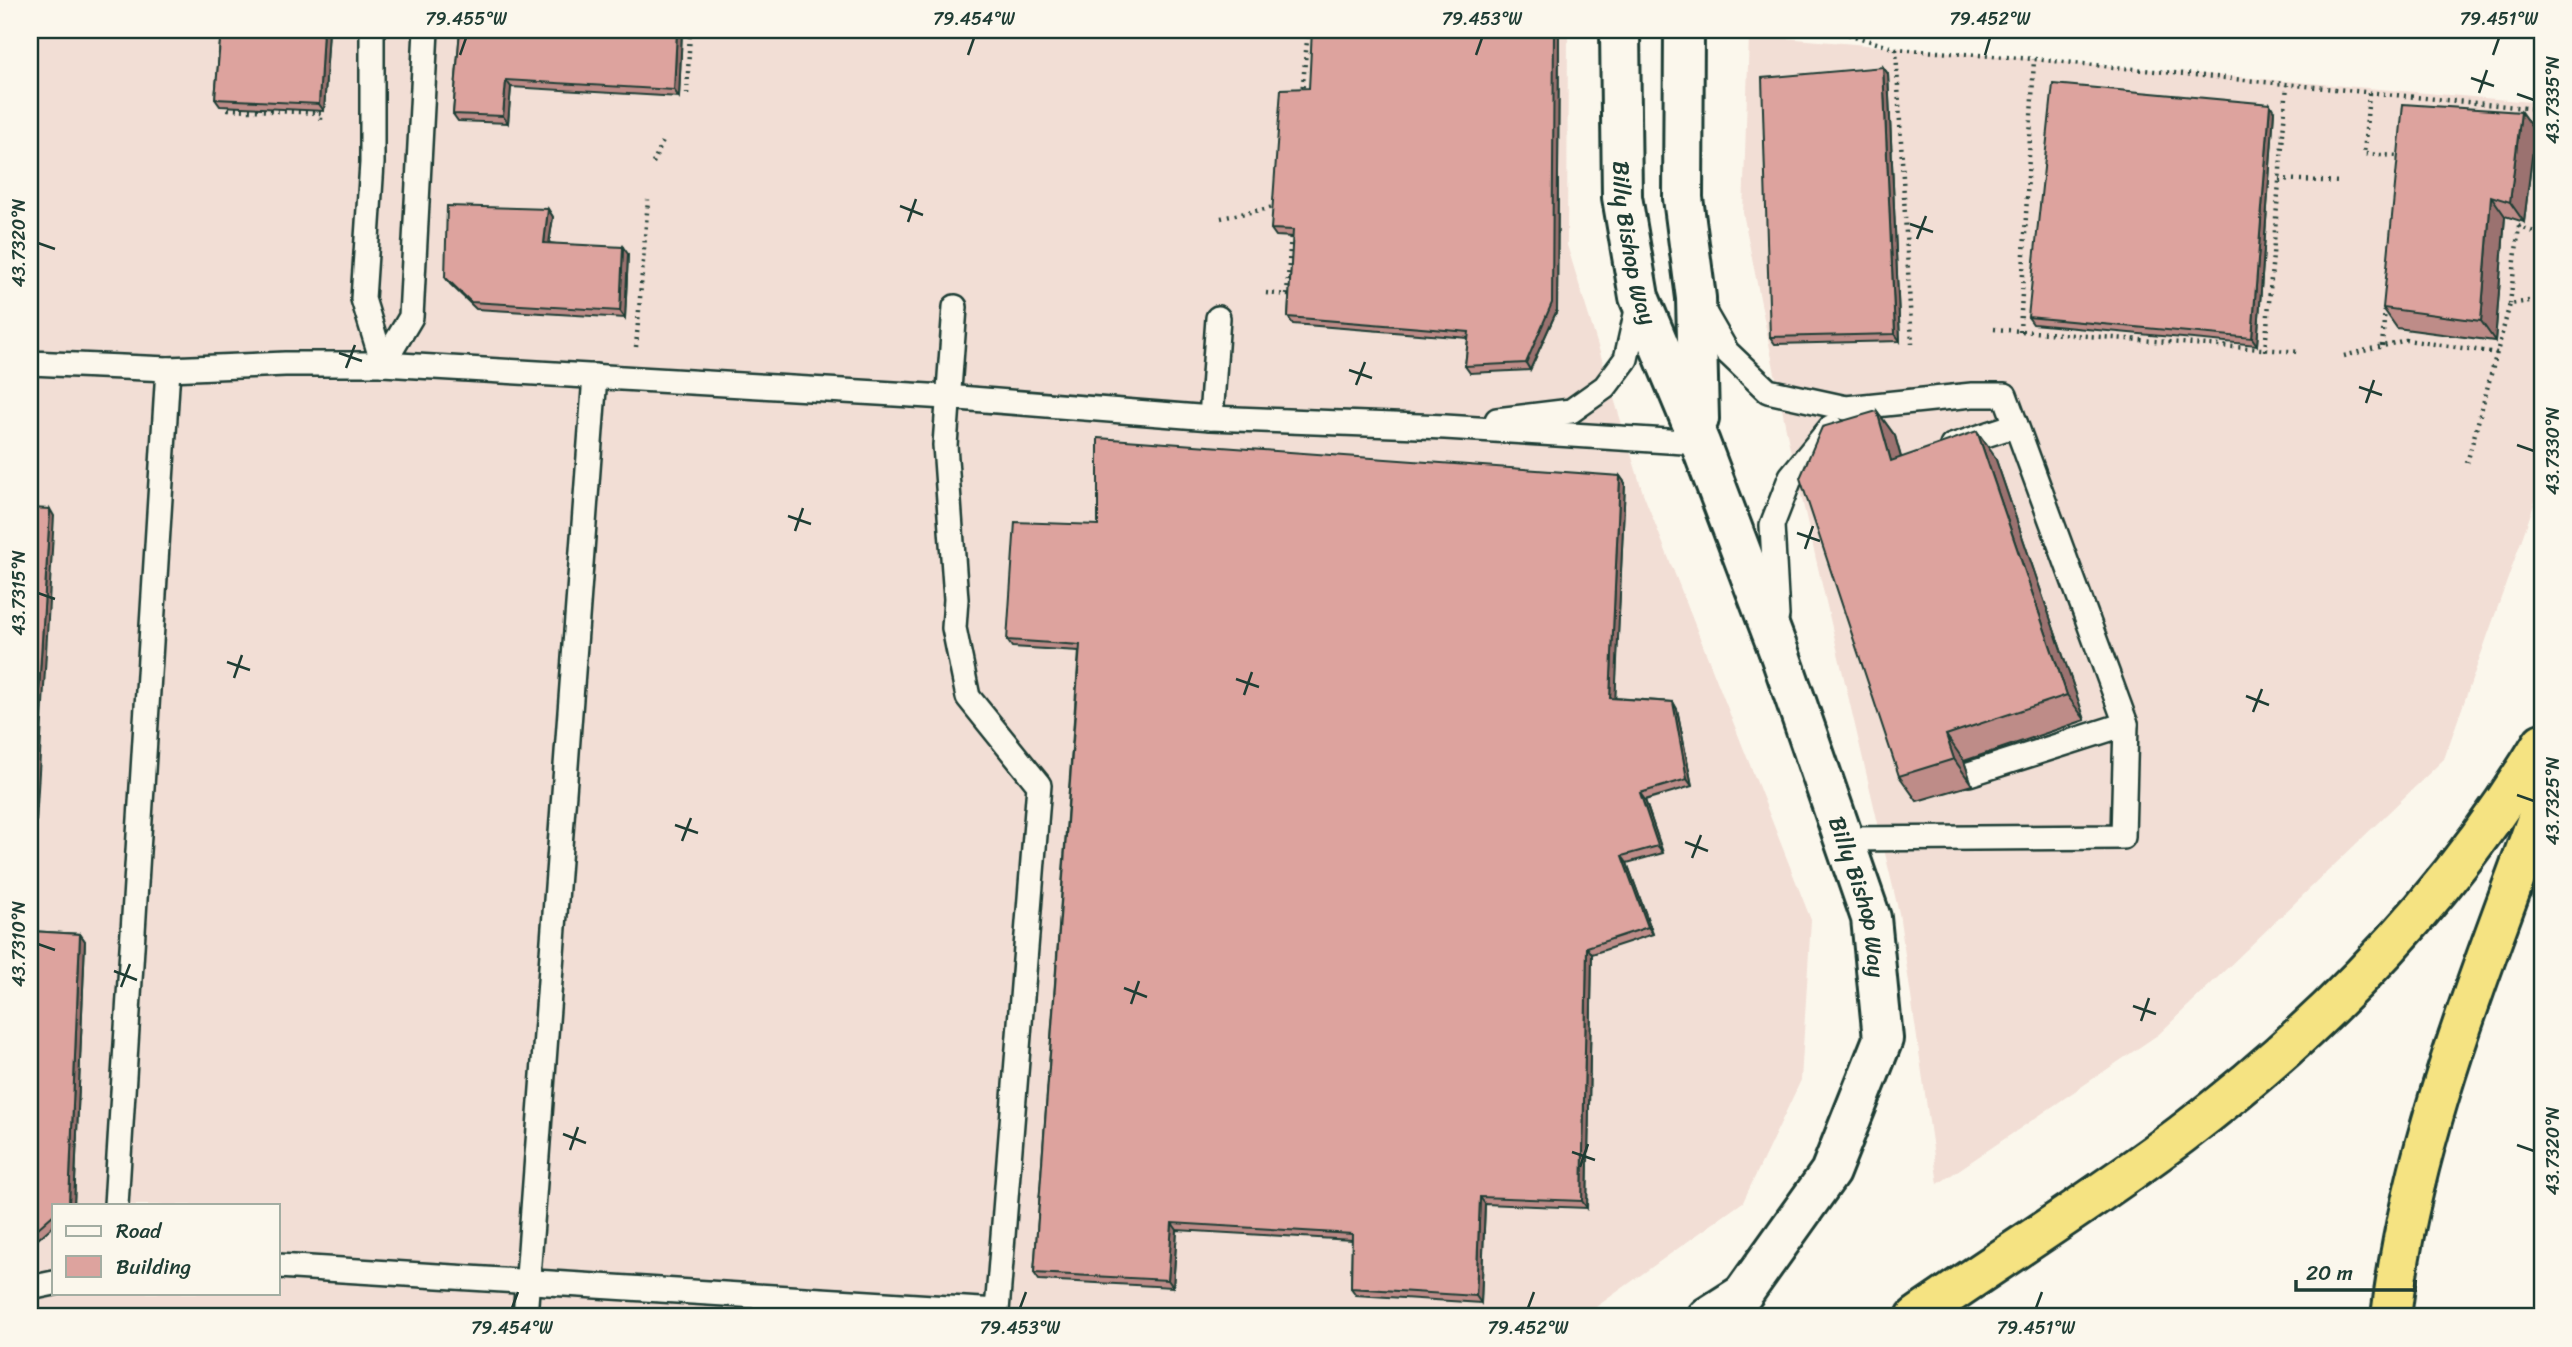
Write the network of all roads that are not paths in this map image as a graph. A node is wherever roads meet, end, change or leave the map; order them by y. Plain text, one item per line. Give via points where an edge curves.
1 (372, 30) edge
2 (426, 30) edge
3 (1620, 30) edge
4 (1684, 30) edge
5 (1639, 298) junction
6 (1696, 298) junction
7 (955, 307) dead end
8 (1218, 318) dead end
9 (30, 363) edge
10 (383, 364) junction
11 (168, 369) junction
12 (594, 376) junction
13 (946, 397) junction
14 (1846, 408) junction
15 (1211, 418) junction
16 (2016, 425) junction
17 (1445, 427) junction
18 (1700, 443) junction
19 (1927, 454) edge
20 (1779, 652) junction
21 (2126, 724) junction
22 (2542, 743) edge
23 (1969, 774) dead end
24 (2542, 805) edge
25 (1843, 839) junction
26 (116, 1204) edge
27 (280, 1266) edge
28 (527, 1282) junction
29 (52, 1283) edge
30 (30, 1288) edge
31 (525, 1317) edge
32 (1707, 1317) edge
33 (1916, 1317) edge
34 (2391, 1317) edge

1 - 10 lane via 372,163 363,299
2 - 10 lane via 411,317
3 - 5 street, Billy Bishop Way via 1622,197
4 - 6 street, Billy Bishop Way via 1683,198
5 - 17 lane via 1626,359 1605,387 1571,411
5 - 18 street, Billy Bishop Way
6 - 14 lane via 1727,352 1768,391
6 - 18 street, Billy Bishop Way
7 - 13 lane
8 - 15 lane
9 - 11 lane
10 - 11 lane
10 - 12 lane
11 - 26 lane
12 - 13 lane
12 - 28 lane
13 - 15 lane
13 - 28 lane via 954,628 968,697 1039,785 997,1311
14 - 16 lane via 2005,395
14 - 20 lane via 1791,476 1772,525
15 - 17 lane
16 - 19 lane
16 - 21 lane
17 - 18 lane
18 - 20 street, Billy Bishop Way
20 - 25 street, Billy Bishop Way
21 - 23 lane
21 - 25 lane via 2123,836
22 - 33 highway via 2432,899 2313,1023 2181,1135
24 - 34 highway via 2473,994 2437,1109 2402,1250
25 - 32 street, Billy Bishop Way via 1871,918 1883,1039 1830,1172 1743,1294
27 - 28 lane
28 - 31 lane
29 - 30 lane

